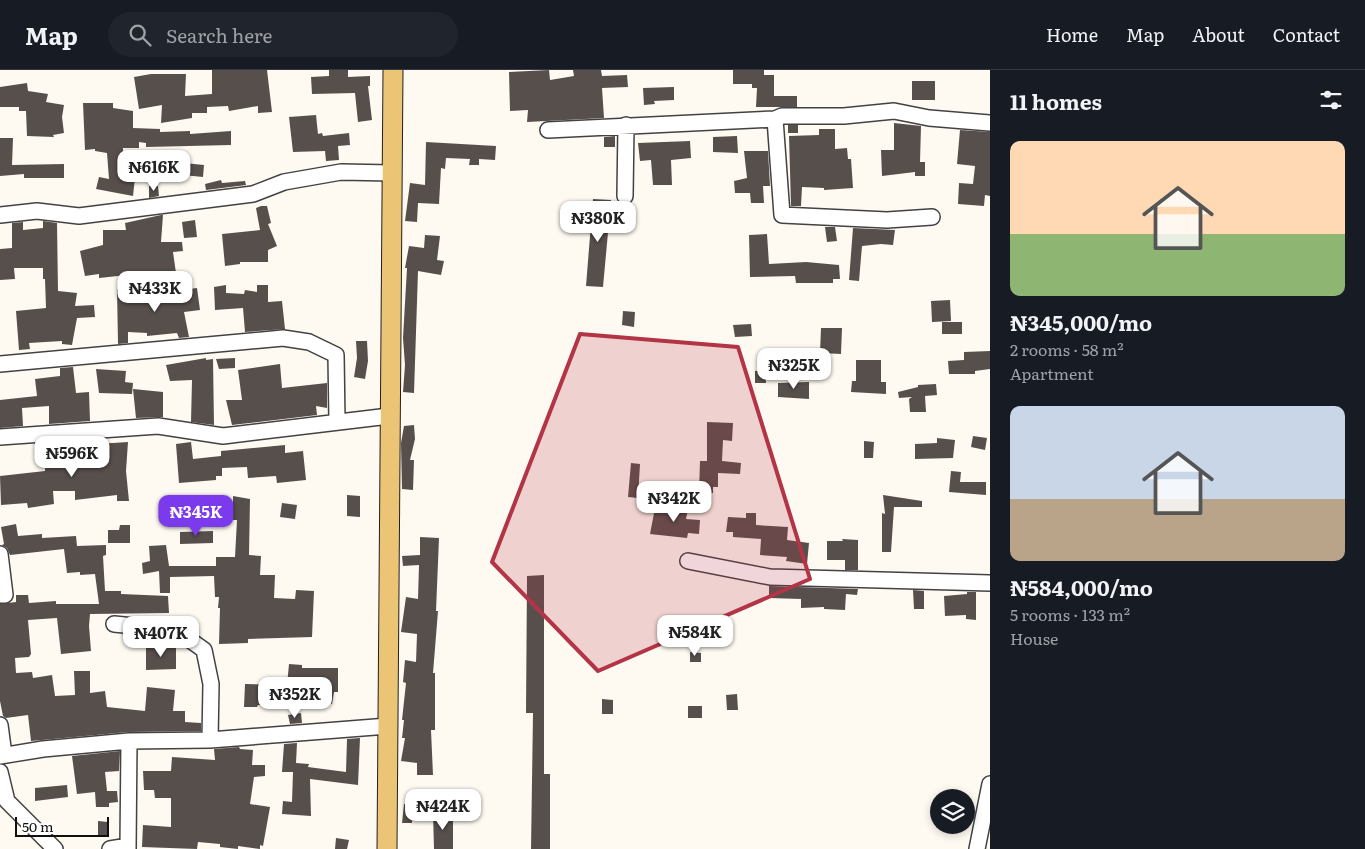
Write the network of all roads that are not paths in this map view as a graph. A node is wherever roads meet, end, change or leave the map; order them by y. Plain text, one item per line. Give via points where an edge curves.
1 (393, 70) edge
2 (775, 119) junction
3 (990, 123) edge
4 (626, 125) junction
5 (548, 130) dead end
6 (392, 173) junction
7 (625, 196) dead end
8 (0, 214) edge
9 (932, 218) dead end
10 (0, 364) edge
11 (389, 416) junction
12 (337, 422) junction
13 (0, 437) edge
14 (0, 554) edge
15 (688, 561) dead end
16 (990, 583) edge
17 (0, 596) edge
18 (114, 624) dead end
19 (0, 725) edge
20 (388, 726) junction
21 (210, 740) junction
22 (130, 741) junction
23 (2, 755) edge
24 (0, 772) edge
25 (990, 784) edge
26 (128, 848) edge
27 (55, 849) edge
28 (110, 849) edge
29 (387, 849) edge
30 (977, 849) edge

1 - 6 main road
2 - 3 street via 782,116 844,116 894,111 929,118
2 - 4 street
2 - 9 street via 782,215 887,220
4 - 5 street
4 - 7 street
6 - 8 street via 342,172 284,182 253,194 80,216 37,211
6 - 11 main road
10 - 12 street via 283,338 309,342 336,356
11 - 12 street
11 - 20 main road
12 - 13 street via 223,436 158,426
14 - 17 street via 5,595
15 - 16 street via 770,577
18 - 21 street via 176,630 204,650 211,684
19 - 23 street
20 - 21 street
20 - 29 main road
21 - 22 street
22 - 23 street
22 - 26 street
24 - 27 street via 7,801
25 - 30 street
26 - 28 street

